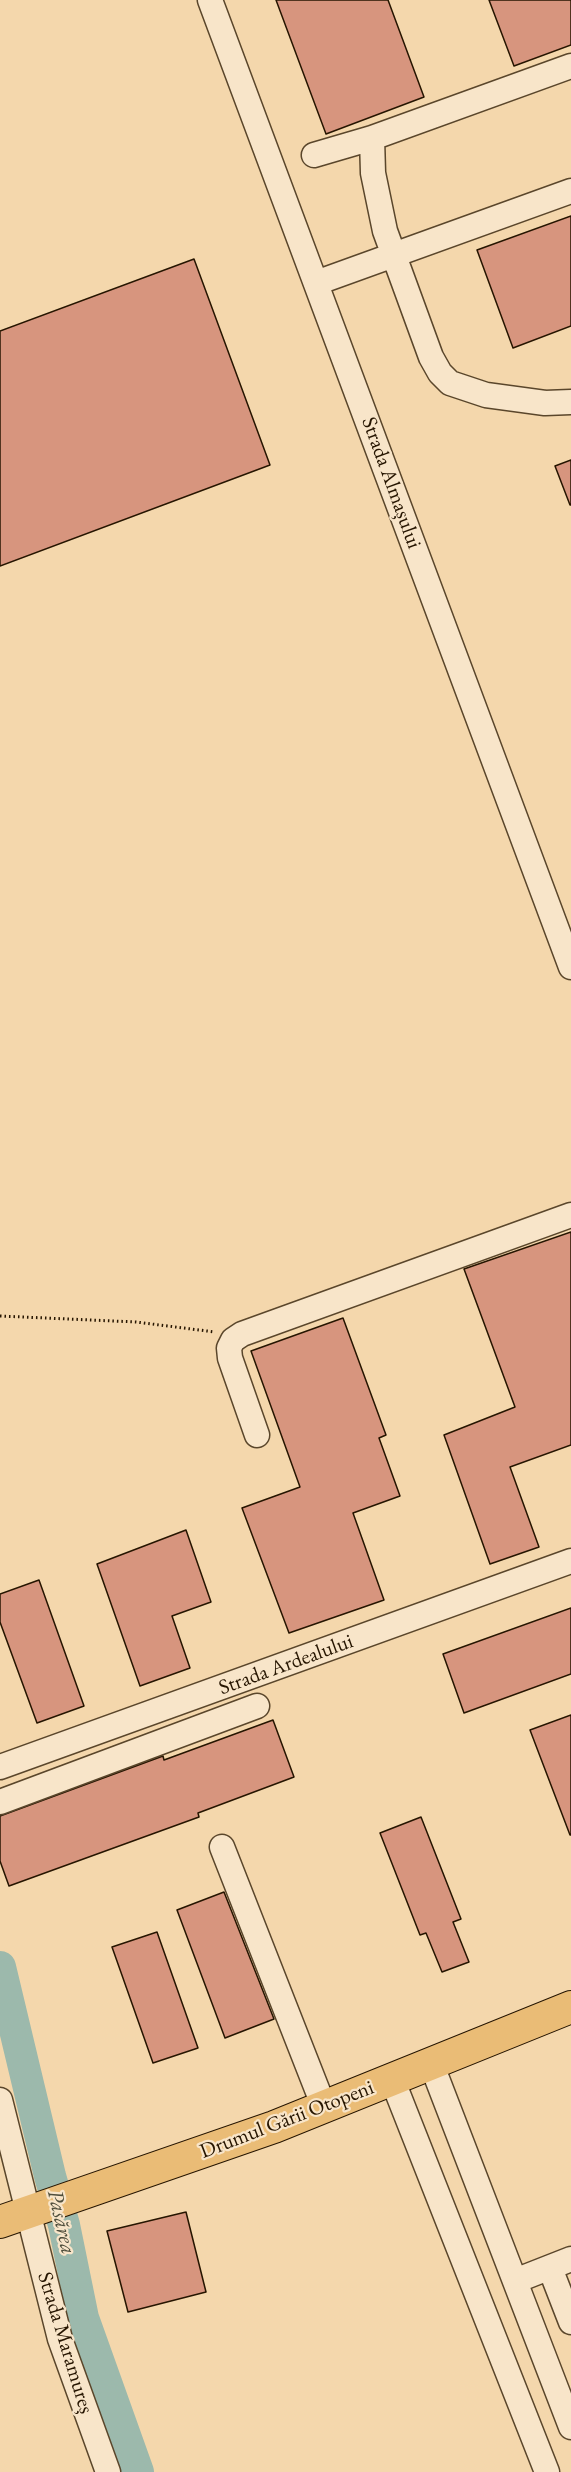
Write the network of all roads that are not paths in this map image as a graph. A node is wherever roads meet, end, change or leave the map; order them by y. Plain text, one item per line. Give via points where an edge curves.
1 (210, 0) edge
2 (571, 66) edge
3 (372, 138) junction
4 (314, 155) dead end
5 (571, 191) edge
6 (393, 255) junction
7 (316, 283) junction
8 (571, 402) edge
9 (571, 967) edge
10 (571, 1215) edge
11 (256, 1435) dead end
12 (571, 1561) edge
13 (257, 1706) dead end
14 (0, 1767) edge
15 (0, 1802) edge
16 (222, 1847) dead end
17 (571, 2007) edge
18 (431, 2063) junction
19 (392, 2079) junction
20 (0, 2100) edge
21 (324, 2107) junction
22 (14, 2217) edge
23 (561, 2264) edge
24 (515, 2281) junction
25 (571, 2322) edge
26 (571, 2427) edge
27 (108, 2472) edge
28 (547, 2472) edge

1 - 7 street, Strada Almașului
2 - 3 street
3 - 4 street
3 - 6 street via 377,196
5 - 6 street
6 - 7 street
6 - 8 street via 430,357 450,383 486,394 545,403
7 - 9 street, Strada Almașului
10 - 11 street via 233,1340 230,1358
12 - 14 street, Strada Ardealului
13 - 15 street
16 - 21 street
17 - 18 main road, Drumul Gării Otopeni
18 - 19 main road, Drumul Gării Otopeni
18 - 24 street
19 - 21 main road, Drumul Gării Otopeni
19 - 28 street
20 - 22 street, Strada Maramureș
21 - 22 main road, Drumul Gării Otopeni
22 - 27 street, Strada Maramureș
23 - 24 street
23 - 25 street
24 - 26 street

